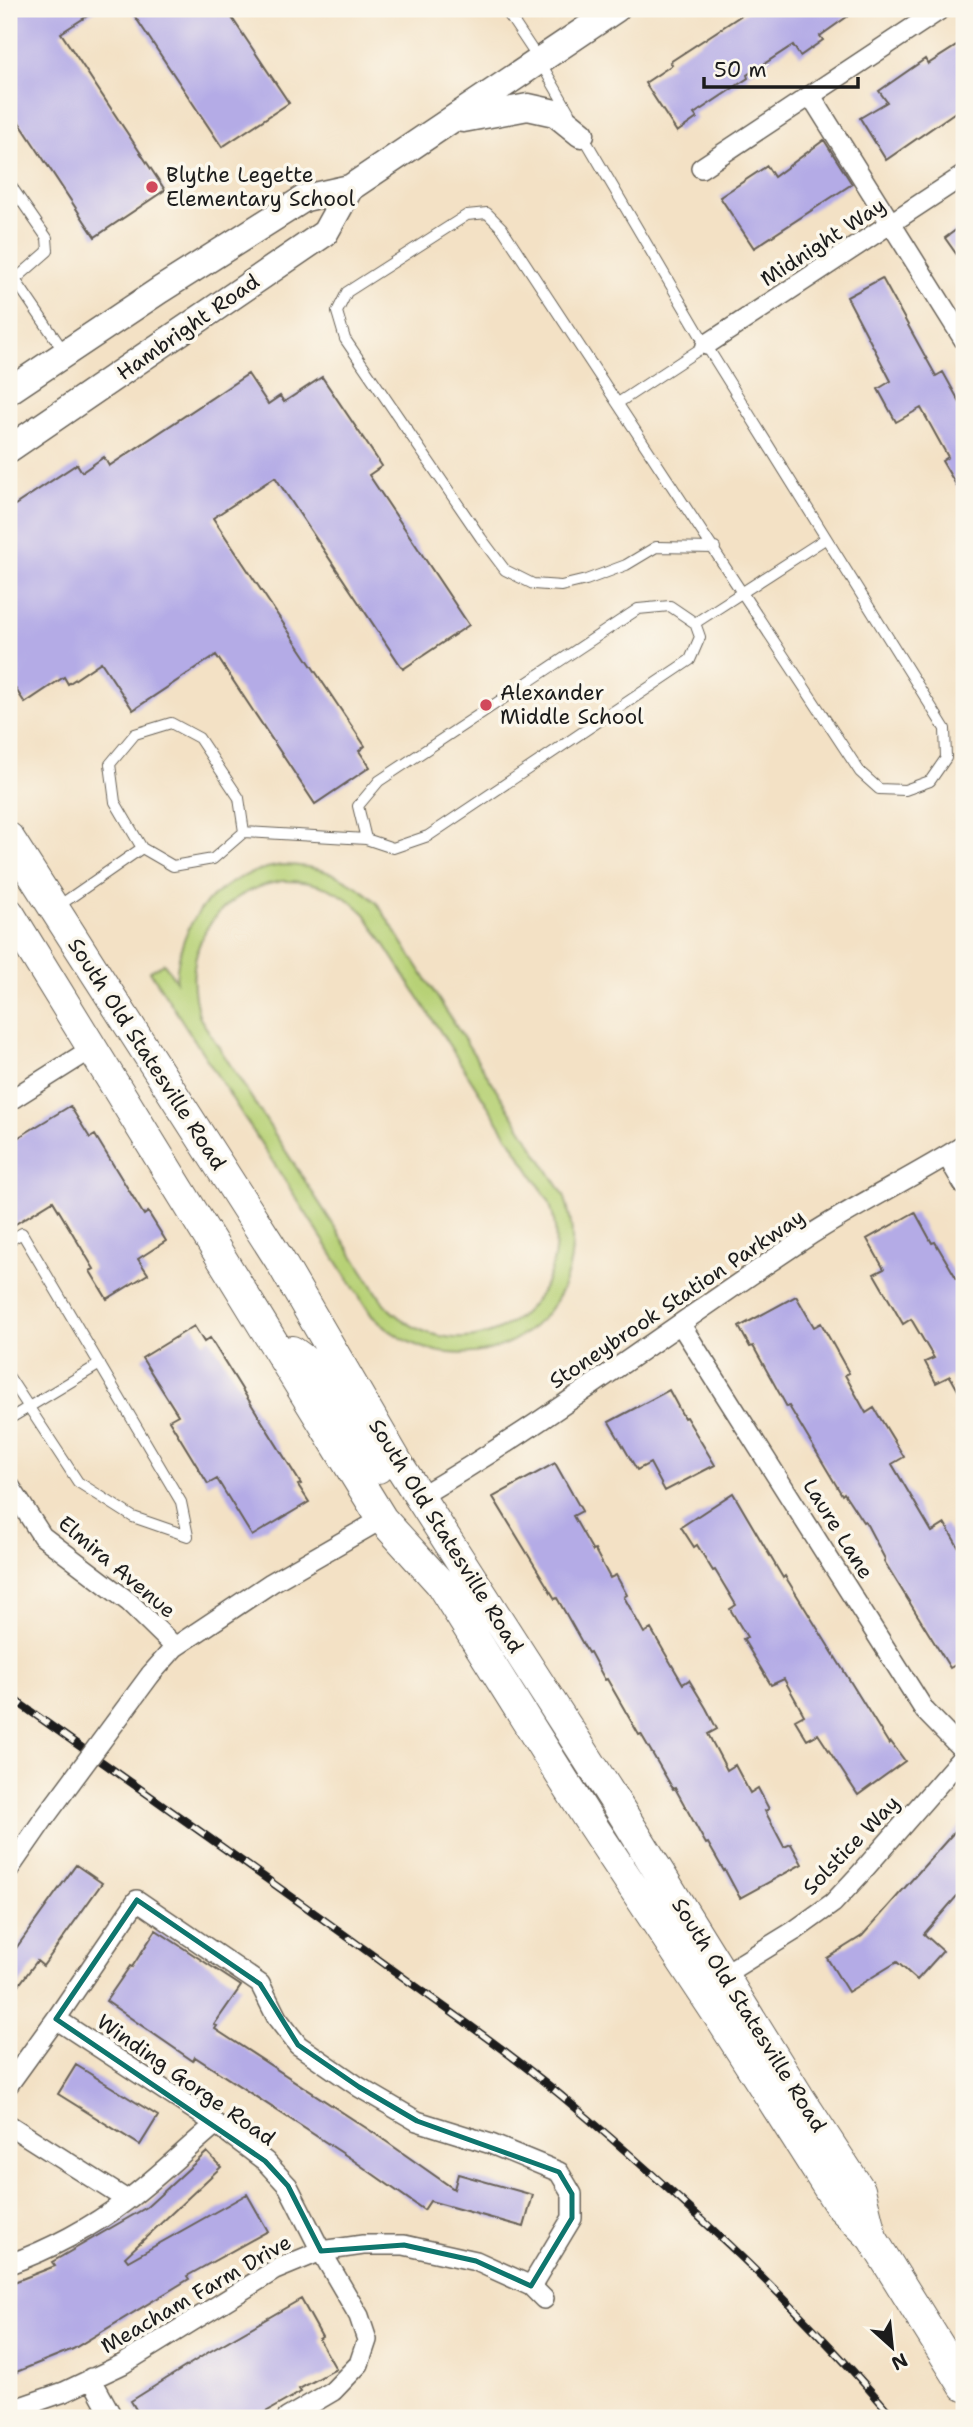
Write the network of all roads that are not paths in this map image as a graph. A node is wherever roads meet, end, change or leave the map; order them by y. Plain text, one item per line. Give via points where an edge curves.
1 (505, 9) edge
2 (616, 9) edge
3 (941, 9) edge
4 (539, 60) junction
5 (811, 96) junction
6 (447, 122) junction
7 (581, 134) junction
8 (701, 168) dead end
9 (964, 175) edge
10 (9, 183) edge
11 (350, 188) junction
12 (893, 223) junction
13 (12, 283) edge
14 (964, 340) edge
15 (706, 345) junction
16 (65, 353) junction
17 (9, 391) edge
18 (618, 403) junction
19 (9, 449) edge
20 (825, 539) junction
21 (715, 548) junction
22 (743, 592) junction
23 (695, 623) junction
24 (244, 832) junction
25 (9, 838) edge
26 (366, 839) junction
27 (142, 848) junction
28 (54, 909) junction
29 (9, 913) edge
30 (93, 1048) junction
31 (9, 1101) edge
32 (964, 1145) edge
33 (947, 1156) junction
34 (964, 1185) edge
35 (9, 1241) edge
36 (681, 1325) junction
37 (273, 1341) junction
38 (100, 1364) junction
39 (9, 1377) edge
40 (28, 1407) junction
41 (9, 1419) edge
42 (9, 1485) edge
43 (419, 1497) junction
44 (382, 1519) junction
45 (175, 1647) junction
46 (566, 1724) junction
47 (964, 1753) edge
48 (12, 1859) edge
49 (723, 1975) junction
50 (56, 2019) junction
51 (9, 2084) edge
52 (216, 2124) junction
53 (9, 2125) edge
54 (127, 2200) junction
55 (872, 2238) junction
56 (321, 2251) junction
57 (9, 2264) edge
58 (91, 2378) junction
59 (964, 2386) edge
60 (9, 2411) edge
61 (113, 2418) edge
62 (287, 2418) edge

1 - 4 lane
2 - 4 main road, Hambright Road
3 - 5 street
4 - 6 main road, Hambright Road
4 - 7 lane
5 - 8 street
5 - 12 street
6 - 7 main road via 528,107 555,113
6 - 11 main road, Hambright Road
7 - 15 lane
9 - 12 street, Midnight Way
10 - 13 lane via 47,238 48,251
11 - 16 main road, Hambright Road via 305,198
11 - 19 main road, Hambright Road via 325,233
12 - 14 street
12 - 15 street, Midnight Way
13 - 16 lane
15 - 18 lane
15 - 20 lane
16 - 17 main road, Hambright Road
18 - 21 lane
18 - 21 lane via 502,228 487,213 467,215 348,292 337,312 345,339 505,570 533,584 561,586 626,565 656,547
20 - 22 lane
20 - 22 lane via 944,729 946,758 930,781 905,790 879,789 860,772
21 - 22 lane
22 - 23 lane
23 - 26 lane via 700,638 690,660 428,836 393,848
23 - 26 lane via 670,606 638,609 379,781 358,806
24 - 26 lane
24 - 27 lane via 212,859 173,866
24 - 27 lane via 239,798 199,738 171,723 135,734 110,764 115,802
25 - 28 main road, South Old Statesville Road
27 - 28 lane
28 - 43 main road, South Old Statesville Road via 279,1259
29 - 30 main road, South Old Statesville Road
30 - 31 street
30 - 37 main road, South Old Statesville Road
32 - 33 street, Stoneybrook Station Parkway
33 - 34 street
33 - 36 street, Stoneybrook Station Parkway via 805,1238
35 - 38 lane via 22,1233
36 - 43 street, Stoneybrook Station Parkway
36 - 47 street, Laure Lane via 925,1711
37 - 43 main road via 311,1365 387,1482 397,1492
37 - 44 main road, South Old Statesville Road
38 - 40 lane
38 - 40 lane via 181,1502 188,1536 133,1517 78,1482
39 - 40 lane
40 - 41 lane
42 - 45 street, Elmira Avenue via 42,1536 129,1602
43 - 46 main road, South Old Statesville Road
44 - 45 street via 271,1583
44 - 46 main road via 414,1522 505,1657
44 - 55 main road, South Old Statesville Road via 440,1583 839,2205
45 - 48 street, bridge
46 - 49 main road, South Old Statesville Road
47 - 49 street, Solstice Way via 833,1903
49 - 55 main road, South Old Statesville Road via 860,2190
50 - 51 street
50 - 52 street, Winding Gorge Road
50 - 56 street, Meacham Farm Drive via 137,1900 260,1984 277,2018 298,2045 359,2087 417,2121 559,2172 572,2194 572,2218 538,2292 476,2261 404,2245
52 - 54 street
52 - 56 street, Winding Gorge Road via 265,2161 288,2186
53 - 54 street
54 - 57 street via 95,2222
55 - 59 main road, South Old Statesville Road
56 - 58 street, Meacham Farm Drive via 275,2270 123,2364
56 - 62 street, Winding Gorge Road via 359,2316 367,2340 359,2364 332,2391
58 - 60 street, Meacham Farm Drive
58 - 61 street

